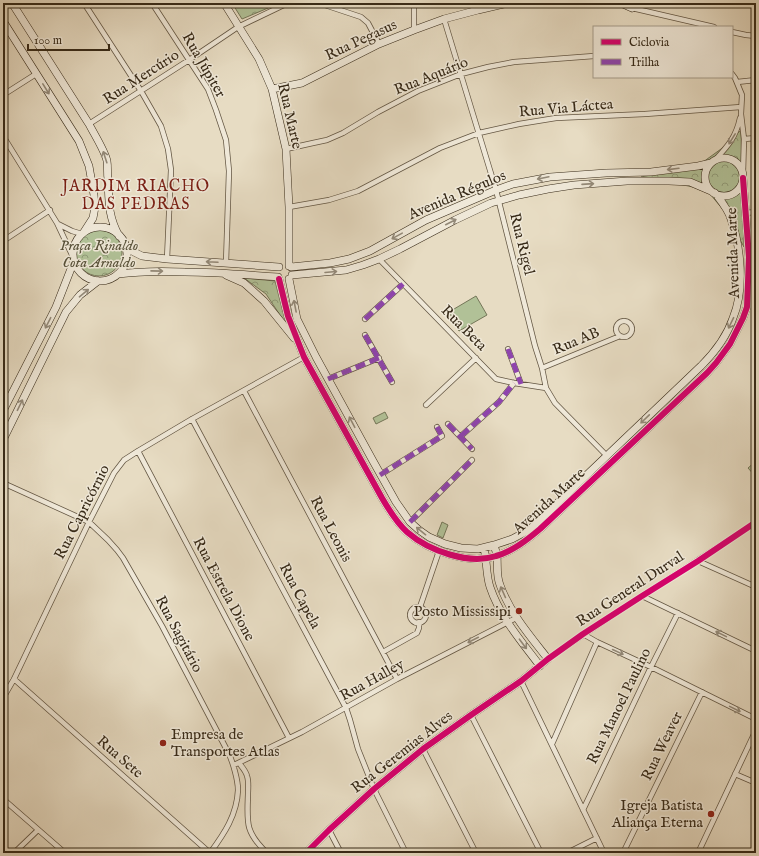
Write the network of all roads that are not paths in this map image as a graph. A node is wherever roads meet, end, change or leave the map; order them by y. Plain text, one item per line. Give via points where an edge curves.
1 (12, 3) edge
2 (84, 3) edge
3 (152, 3) edge
4 (224, 3) edge
5 (288, 3) edge
6 (319, 3) edge
7 (414, 3) edge
8 (508, 3) edge
9 (621, 3) edge
10 (632, 5) edge
11 (444, 19) junction
12 (3, 21) edge
13 (710, 26) edge
14 (238, 27) junction
15 (414, 30) junction
16 (733, 32) edge
17 (756, 36) edge
18 (379, 44) junction
19 (593, 56) edge
20 (189, 60) junction
21 (36, 74) junction
22 (461, 74) junction
23 (733, 75) edge
24 (756, 80) edge
25 (737, 82) junction
26 (272, 89) junction
27 (141, 91) junction
28 (3, 95) edge
29 (741, 107) junction
30 (741, 114) junction
31 (90, 124) junction
32 (478, 133) junction
33 (3, 136) edge
34 (756, 138) edge
35 (744, 139) junction
36 (286, 148) junction
37 (713, 162) junction
38 (743, 176) junction
39 (496, 190) junction
40 (713, 192) junction
41 (499, 200) junction
42 (289, 207) junction
43 (50, 210) junction
44 (756, 212) edge
45 (745, 213) junction
46 (57, 223) junction
47 (83, 233) junction
48 (119, 236) junction
49 (3, 241) edge
50 (124, 244) junction
51 (749, 257) junction
52 (739, 258) junction
53 (73, 259) junction
54 (379, 259) junction
55 (167, 260) junction
56 (226, 263) junction
57 (285, 266) junction
58 (221, 272) junction
59 (118, 274) junction
60 (291, 277) junction
61 (278, 278) junction
62 (98, 281) junction
63 (403, 284) junction
64 (365, 319) dead end
65 (365, 335) dead end
66 (620, 336) dead end
67 (299, 344) junction
68 (508, 348) dead end
69 (304, 357) junction
70 (379, 358) junction
71 (476, 358) junction
72 (701, 366) junction
73 (542, 368) junction
74 (707, 373) junction
75 (328, 379) junction
76 (392, 382) dead end
77 (514, 383) junction
78 (320, 384) junction
79 (520, 384) junction
80 (546, 388) junction
81 (244, 390) junction
82 (426, 405) dead end
83 (3, 411) edge
84 (192, 419) junction
85 (448, 424) dead end
86 (437, 427) dead end
87 (461, 436) junction
88 (3, 440) edge
89 (472, 449) dead end
90 (138, 451) junction
91 (610, 459) junction
92 (472, 460) dead end
93 (380, 475) junction
94 (3, 483) edge
95 (89, 522) junction
96 (410, 522) junction
97 (756, 522) edge
98 (442, 543) junction
99 (494, 545) junction
100 (484, 548) junction
101 (439, 551) junction
102 (497, 556) junction
103 (486, 559) junction
104 (698, 561) junction
105 (756, 587) edge
106 (642, 596) junction
107 (420, 607) junction
108 (678, 613) junction
109 (516, 618) junction
110 (419, 622) junction
111 (508, 623) junction
112 (583, 634) junction
113 (597, 642) junction
114 (756, 651) edge
115 (383, 652) junction
116 (548, 659) junction
117 (540, 666) junction
118 (651, 667) junction
119 (14, 679) junction
120 (397, 679) junction
121 (521, 681) junction
122 (702, 692) junction
123 (3, 698) edge
124 (346, 708) junction
125 (471, 715) junction
126 (756, 719) edge
127 (756, 730) edge
128 (289, 738) junction
129 (552, 744) junction
130 (423, 749) junction
131 (239, 763) junction
132 (234, 766) junction
133 (735, 774) junction
134 (756, 783) edge
135 (374, 789) junction
136 (3, 799) edge
137 (583, 810) junction
138 (38, 830) junction
139 (329, 830) junction
140 (597, 838) junction
141 (14, 853) edge
142 (65, 853) edge
143 (210, 853) edge
144 (267, 853) edge
145 (306, 853) edge
146 (341, 853) edge
147 (406, 853) edge
148 (476, 853) edge
149 (541, 853) edge
150 (567, 853) edge
151 (604, 853) edge
152 (623, 853) edge
153 (698, 853) edge

1 - 31 street
2 - 27 street
3 - 20 street, Rua Júpiter
4 - 14 street, Rua Marte
5 - 14 street, Rua Mercúrio
6 - 18 street via 361,17 368,23
7 - 15 street
8 - 11 street, Rua Pegasus
9 - 10 street
10 - 13 street
11 - 15 street, Rua Pegasus
11 - 22 street, Rua Rigel
12 - 21 street
14 - 20 street, Rua Mercúrio
14 - 26 street, Rua Marte via 259,59
15 - 18 street, Rua Pegasus
16 - 17 street
18 - 26 street, Rua Pegasus via 302,83
19 - 22 street, Rua Aquário via 514,62
20 - 27 street, Rua Mercúrio
20 - 56 street, Rua Júpiter via 208,89 226,140 229,171
21 - 28 street
21 -> 47 street via 79,141 89,166 94,207 93,218
22 - 32 street, Rua Rigel
22 - 36 street, Rua Aquário via 411,95 343,133 326,140
23 - 25 street
24 - 25 street
25 - 29 street via 742,95
26 - 36 street, Rua Marte
27 - 31 street, Rua Mercúrio
27 - 55 street via 161,126 168,149 171,170
29 - 30 street
29 - 32 street, Rua Via Láctea via 556,118
30 - 35 street, Avenida Marte
30 -> 37 street via 732,141
48 -> 31 street via 109,204 107,160
32 - 39 street, Rua Rigel
32 - 42 street, Rua Via Láctea via 440,148 358,191 329,200
33 - 43 street
34 - 35 street
35 - 38 street, Avenida Marte
36 - 42 street, Rua Marte
37 - 38 street via 724,158 732,160 739,166
37 -> 39 street, Avenida Régulos via 650,172 550,177
37 - 40 street via 706,170 705,179
38 - 40 street via 740,187 733,193 724,195
38 - 45 street, Avenida Marte
39 - 41 street, Rua Rigel
39 -> 57 street, Avenida Régulos via 426,220 370,251 349,259
41 -> 40 street, Avenida Régulos via 574,185 627,181 690,182
40 - 52 street, Avenida Marte via 731,218
54 -> 41 street, Avenida Régulos
41 - 73 street, Rua Rigel
42 - 57 street, Rua Marte
43 - 46 street
43 - 49 street
44 - 45 street
45 - 51 street, Avenida Marte
46 - 47 street via 72,231
46 - 53 street
47 - 48 street via 91,229 106,228
47 - 53 street via 73,248
48 - 50 street
50 - 55 street, Avenida Régulos via 142,256
50 - 59 street via 126,260
51 - 52 street
51 - 74 street, Avenida Marte via 747,307 730,344
52 -> 72 street, Avenida Marte via 740,294 734,317 717,347
53 - 62 street via 83,275 90,280
53 -> 83 street via 56,307
60 -> 54 street, Avenida Régulos via 346,270
54 - 63 street, Rua Beta
56 -> 55 street, Avenida Régulos
56 - 57 street, Avenida Régulos
57 - 60 street via 292,270
57 - 61 street via 276,272
59 -> 58 street via 153,271
58 - 61 street
58 - 67 street via 244,283 264,301
59 - 62 street
60 - 61 street via 284,281
75 -> 60 street, Avenida Marte via 297,319
61 - 67 street, Avenida Marte
88 -> 62 street via 66,312 80,295
63 - 64 street
63 - 71 street, Rua Beta
65 - 70 street
66 - 73 street, Rua AB
67 - 69 street, Avenida Marte
68 - 79 street
69 - 78 street, Avenida Marte
69 - 81 street, Rua Capricórnio
70 - 75 street
70 - 76 street
71 - 77 street, Rua Beta via 496,379
71 - 82 street
72 - 74 street
72 -> 91 street, Avenida Marte
73 - 80 street, Rua Rigel
74 - 91 street, Avenida Marte
75 - 78 street
93 -> 75 street, Avenida Marte
77 - 79 street, Rua Beta
77 - 87 street via 499,402
78 - 101 street, Avenida Marte via 394,518 406,532
79 - 80 street, Rua Beta
80 - 91 street, Rua Rigel via 555,403
81 - 84 street, Rua Capricórnio
81 - 115 street, Rua Leonis
84 - 90 street, Rua Capricórnio
84 - 124 street, Rua Capela
85 - 87 street
86 - 93 street via 442,436
87 - 89 street
90 - 95 street, Rua Capricórnio via 124,460 114,473
90 - 128 street, Rua Estrela Dione
91 - 99 street, Avenida Marte via 529,530
91 - 102 street, Avenida Marte via 540,529 515,549
92 - 96 street
93 - 96 street, Avenida Marte
94 - 95 street, Rua Sagitário
95 - 119 street, Rua Capricórnio
95 - 132 street, Rua Sagitário via 123,558 162,626
98 -> 96 street, Avenida Marte via 429,537
97 - 104 street, Rua General Durval
98 - 100 street, Avenida Marte via 461,548
98 - 101 street
99 - 100 street, Avenida Marte
99 - 102 street
100 - 103 street
101 - 103 street, Avenida Marte via 455,556
101 - 107 street
102 - 103 street, Avenida Marte
109 -> 102 street via 499,584
103 - 111 street via 490,586
104 - 105 street
104 - 106 street, Rua General Durval
106 - 108 street
106 - 112 street, Rua General Durval
107 - 110 street via 425,614
107 - 110 street via 412,609 410,613 412,620
114 -> 108 street
108 - 118 street, Rua Manoel Paulino
109 - 111 street, Rua Halley
109 - 116 street
110 - 115 street via 417,633
111 -> 117 street
111 -> 120 street, Rua Halley
112 - 113 street
112 - 116 street, Rua General Durval
113 -> 118 street
113 - 129 street
115 - 120 street, Rua Leonis
116 - 117 street, Rua General Durval
117 - 121 street, Rua General Durval
118 - 122 street
118 - 137 street, Rua Manoel Paulino
119 - 123 street, Rua Capricórnio
119 - 143 street, Rua Sete
120 - 124 street, Rua Halley
121 - 125 street, Rua Geremias Alves
121 - 129 street
122 -> 126 street
122 - 152 street, Rua Weaver
124 - 128 street, Rua Halley
124 - 135 street, Rua Capela via 358,749
125 - 130 street, Rua Geremias Alves
125 - 149 street
127 - 133 street
128 - 131 street, Rua Halley
129 - 137 street
130 - 135 street, Rua Geremias Alves
130 - 148 street
131 - 132 street, Rua Halley
131 - 144 street via 247,776 247,815 250,829 253,838
132 - 143 street, Rua Sagitário via 238,789 235,808 228,826
133 - 134 street
133 - 153 street
135 - 139 street, Rua Geremias Alves
135 - 147 street, Rua Capela
136 - 138 street
137 - 140 street
138 - 141 street
138 - 142 street
139 - 145 street, Rua Geremias Alves
139 - 146 street
140 - 150 street
140 - 151 street

